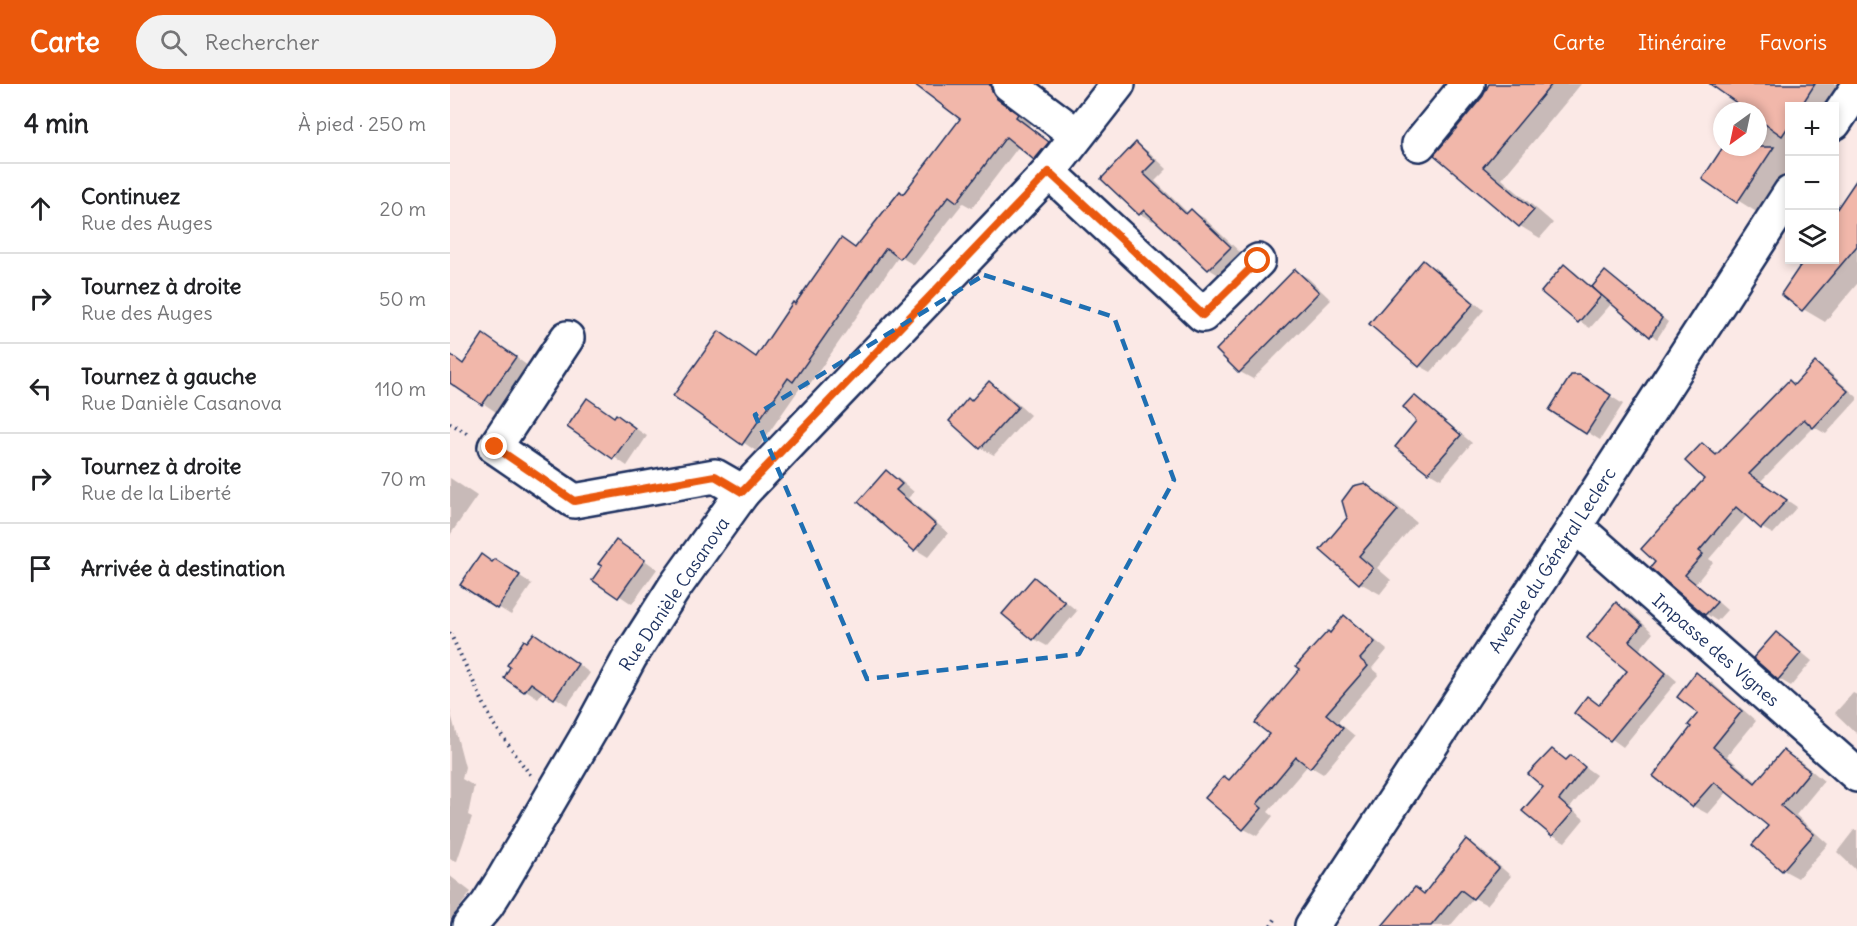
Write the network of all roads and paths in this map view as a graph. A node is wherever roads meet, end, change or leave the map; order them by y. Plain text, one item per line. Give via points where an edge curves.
1 (1010, 84) edge
2 (1118, 84) edge
3 (1468, 84) edge
4 (1857, 89) edge
5 (1839, 116) edge
6 (1077, 135) junction
7 (1419, 144) dead end
8 (1049, 172) junction
9 (1785, 201) edge
10 (1258, 261) dead end
11 (567, 338) dead end
12 (742, 492) junction
13 (1575, 526) junction
14 (450, 633) edge
15 (1857, 775) edge
16 (549, 801) junction
17 (1277, 916) dead end
18 (469, 926) edge
19 (1271, 926) edge
20 (1312, 926) edge

1 - 6 street
2 - 6 street, Rue Danièle Casanova
3 - 7 street
4 - 5 street
6 - 8 street, Rue Danièle Casanova
8 - 10 street via 1203,315
8 - 12 street, Rue Danièle Casanova
9 - 13 street, Avenue du Général Leclerc
11 - 12 street via 495,447 574,501 715,476
12 - 16 street, Rue Danièle Casanova via 630,657
13 - 15 street, Impasse des Vignes
13 - 20 street, Avenue du Général Leclerc
14 - 16 path via 494,723
16 - 18 street, Rue Danièle Casanova via 487,905
17 - 19 path

